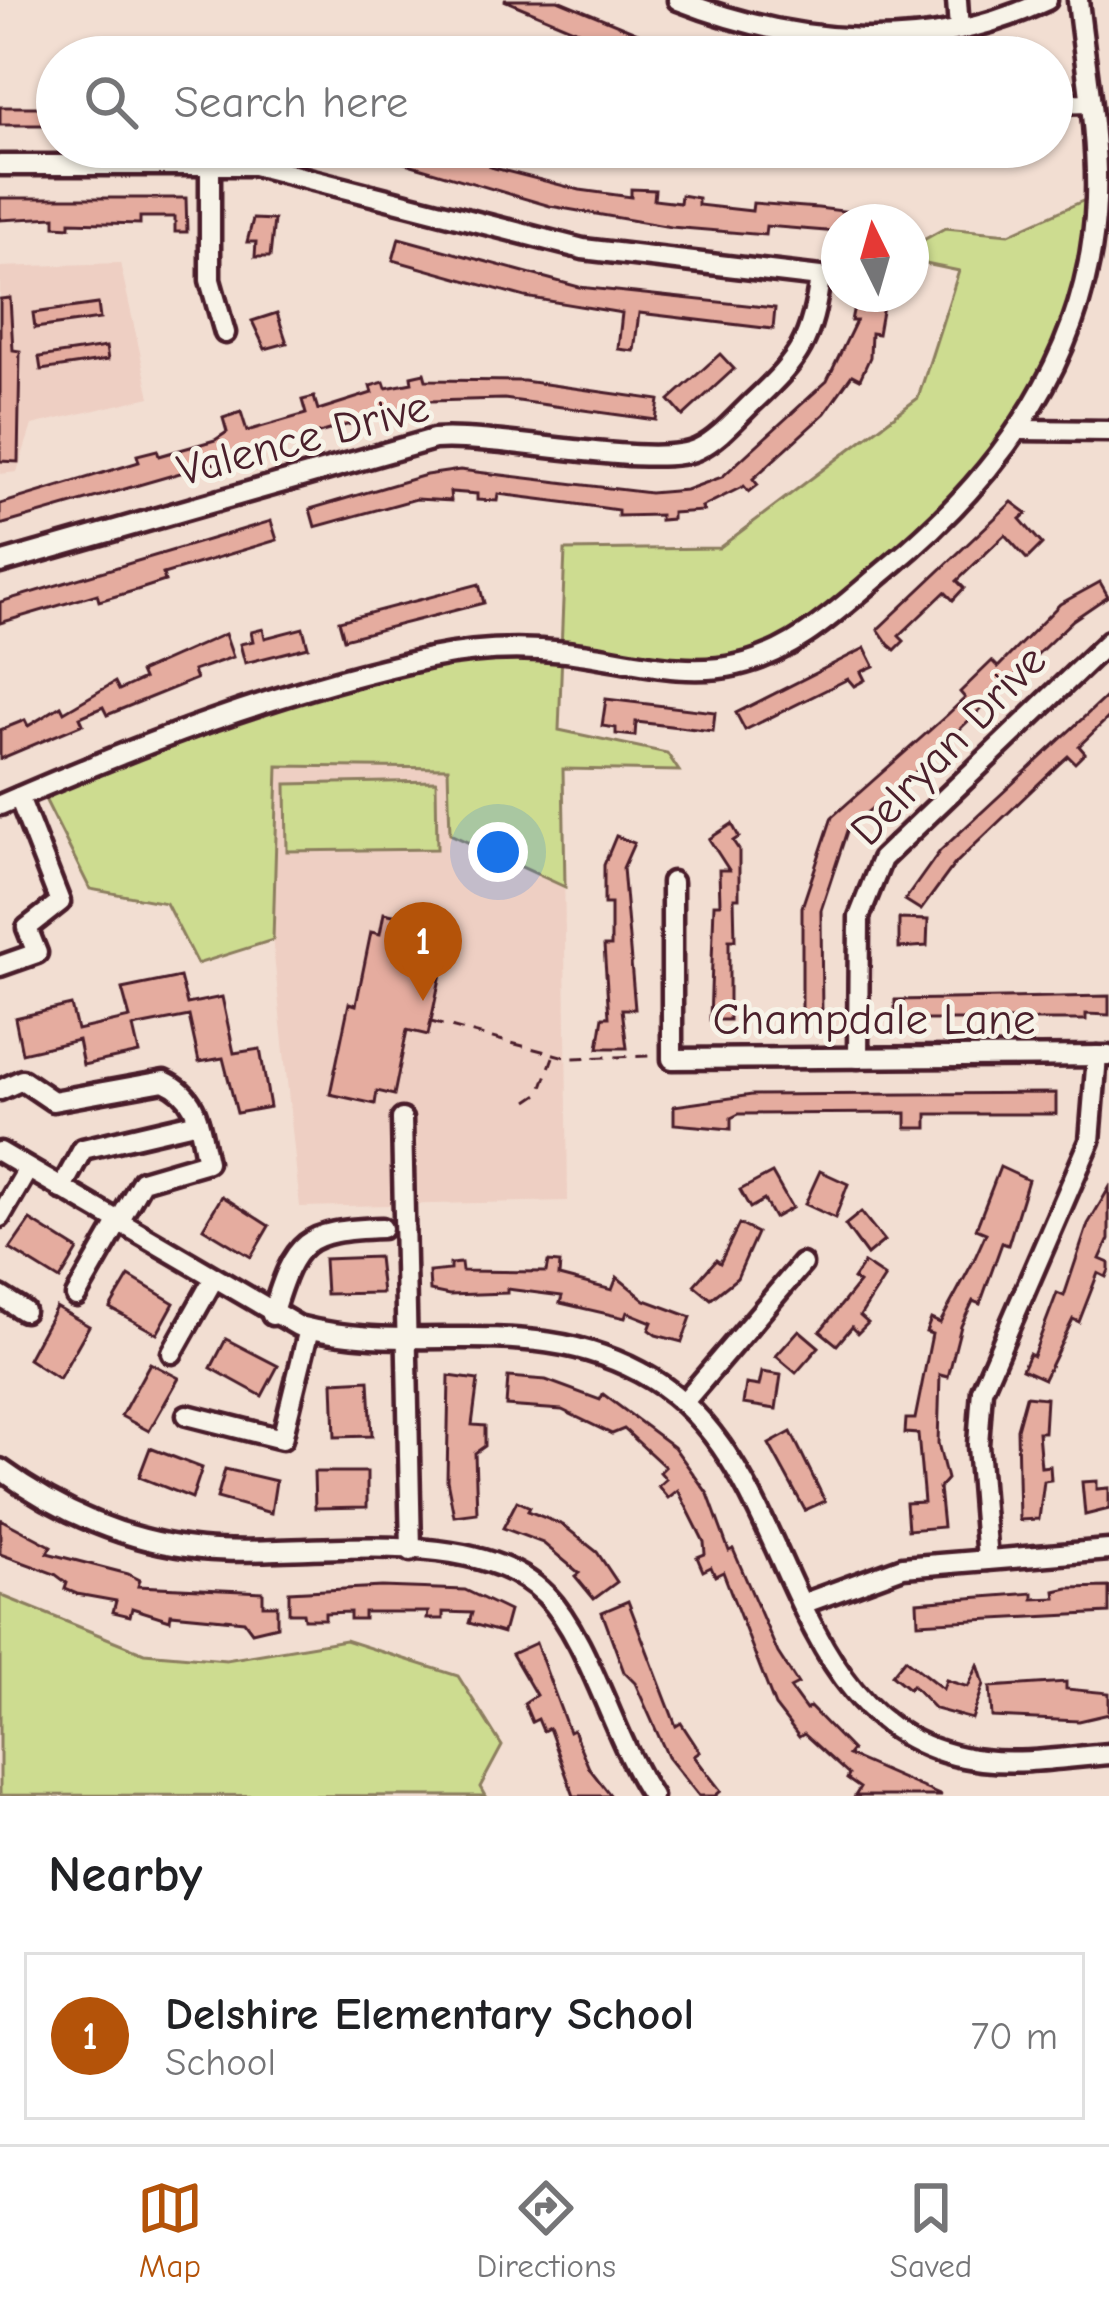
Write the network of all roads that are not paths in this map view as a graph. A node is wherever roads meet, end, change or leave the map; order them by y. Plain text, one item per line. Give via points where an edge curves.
1 (678, 0) edge
2 (957, 0) edge
3 (976, 0) edge
4 (1047, 0) edge
5 (1078, 0) edge
6 (981, 23) junction
7 (949, 32) junction
8 (816, 36) edge
9 (868, 36) edge
10 (949, 36) edge
11 (1073, 103) edge
12 (1089, 103) junction
13 (0, 165) edge
14 (36, 165) edge
15 (210, 168) edge
16 (261, 168) edge
17 (225, 333) dead end
18 (1022, 430) junction
19 (1109, 431) edge
20 (0, 563) edge
21 (1109, 641) edge
22 (9, 801) edge
23 (672, 882) dead end
24 (0, 966) edge
25 (1103, 1056) edge
26 (858, 1058) junction
27 (0, 1090) edge
28 (402, 1119) dead end
29 (198, 1122) junction
30 (0, 1152) edge
31 (28, 1169) junction
32 (61, 1189) junction
33 (0, 1217) edge
34 (121, 1225) junction
35 (382, 1228) dead end
36 (802, 1264) dead end
37 (213, 1280) junction
38 (0, 1296) edge
39 (76, 1296) dead end
40 (24, 1311) dead end
41 (272, 1315) junction
42 (309, 1329) junction
43 (409, 1337) junction
44 (172, 1353) dead end
45 (684, 1402) junction
46 (187, 1415) dead end
47 (0, 1469) edge
48 (1109, 1550) edge
49 (411, 1551) junction
50 (987, 1560) junction
51 (802, 1604) junction
52 (1109, 1754) edge
53 (652, 1796) edge

1 - 8 street via 746,24
2 - 7 street
3 - 6 street
4 - 6 street
5 - 12 street
6 - 7 street
7 - 9 street
7 - 10 street
11 - 12 street
12 - 18 street via 1096,195 1088,259 1064,341
13 - 14 street
15 - 17 street via 210,280
16 - 20 street, Valence Drive via 583,249 820,277 815,319 795,362 710,442 680,456 434,439
18 - 19 street
18 - 22 street via 921,541 806,635 763,658 707,669 562,651 430,658 245,706
21 - 26 street, Delryan Drive via 882,859 859,917
22 - 24 street via 61,902 27,928 37,953
23 - 26 street, Champdale Lane via 672,1059
25 - 26 street, Champdale Lane
25 - 50 street via 1090,1142 982,1390 977,1445
27 - 29 street via 22,1080 53,1101 164,1081 181,1088
28 - 43 street
29 - 32 street via 82,1149
29 - 34 street via 207,1162 142,1181
30 - 31 street
31 - 32 street
31 - 33 street
32 - 34 street
34 - 37 street
34 - 39 street
35 - 41 street via 310,1238
36 - 45 street
37 - 41 street
37 - 44 street
38 - 40 street
41 - 42 street
42 - 43 street
42 - 46 street via 282,1439
43 - 45 street via 562,1341 627,1364
43 - 49 street
45 - 51 street via 735,1460
47 - 49 street via 70,1511 154,1541 231,1552
48 - 50 street
49 - 53 street via 492,1561 544,1594 570,1629
50 - 51 street via 877,1573
51 - 52 street via 841,1679 915,1740 981,1760

